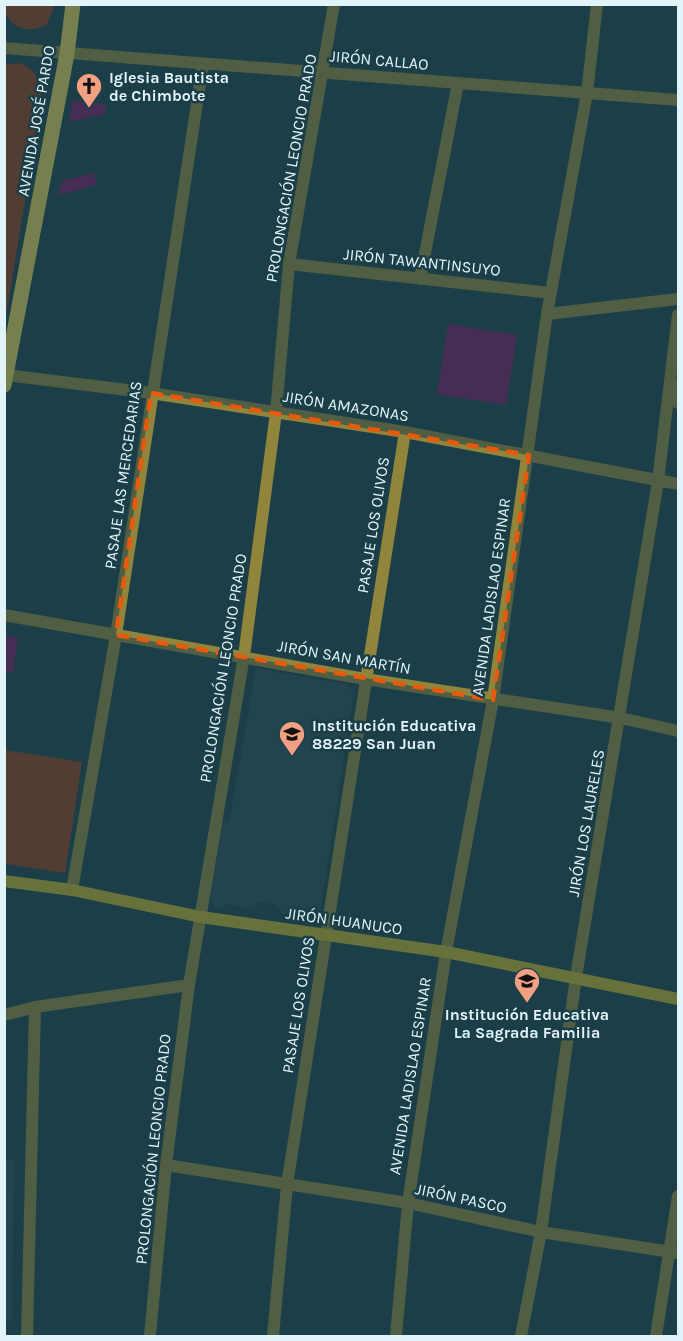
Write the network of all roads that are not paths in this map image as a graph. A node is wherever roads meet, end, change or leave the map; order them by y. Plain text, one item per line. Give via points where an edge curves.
1 (73, 4) edge
2 (334, 4) edge
3 (597, 4) edge
4 (4, 48) edge
5 (67, 54) junction
6 (203, 64) junction
7 (324, 72) junction
8 (458, 83) junction
9 (587, 93) junction
10 (678, 100) edge
11 (289, 264) junction
12 (420, 279) junction
13 (551, 293) junction
14 (678, 299) edge
15 (547, 314) junction
16 (678, 315) edge
17 (671, 377) junction
18 (5, 380) edge
19 (151, 393) junction
20 (678, 403) edge
21 (276, 412) junction
22 (405, 432) junction
23 (529, 455) junction
24 (658, 481) junction
25 (678, 484) edge
26 (4, 615) edge
27 (116, 635) junction
28 (244, 656) junction
29 (365, 679) junction
30 (493, 700) junction
31 (621, 718) junction
32 (678, 731) edge
33 (4, 881) edge
34 (72, 890) junction
35 (201, 917) junction
36 (325, 935) junction
37 (446, 952) junction
38 (576, 977) junction
39 (189, 985) junction
40 (678, 999) edge
41 (35, 1007) junction
42 (4, 1015) edge
43 (166, 1165) junction
44 (286, 1185) junction
45 (678, 1196) edge
46 (408, 1203) junction
47 (542, 1232) junction
48 (674, 1252) edge
49 (27, 1336) edge
50 (150, 1336) edge
51 (273, 1336) edge
52 (396, 1336) edge
53 (521, 1336) edge
54 (656, 1336) edge

1 - 5 main road, AVENIDA JOSÉ PARDO
2 - 7 street, PROLONGACIÓN LEONCIO PRADO
3 - 9 street, AVENIDA LADISLAO ESPINAR
4 - 5 street, JIRÓN CALLAO
5 - 6 street, JIRÓN CALLAO
5 - 18 main road, AVENIDA JOSÉ PARDO
6 - 7 street, JIRÓN CALLAO
6 - 19 street, PASAJE LAS MERCEDARIAS
7 - 8 street, JIRÓN CALLAO
7 - 11 street, PROLONGACIÓN LEONCIO PRADO
8 - 9 street, JIRÓN CALLAO
8 - 12 street
9 - 10 street, JIRÓN CALLAO
9 - 13 street, AVENIDA LADISLAO ESPINAR
11 - 12 street, JIRÓN TAWANTINSUYO
11 - 21 street, PROLONGACIÓN LEONCIO PRADO
12 - 13 street, JIRÓN TAWANTINSUYO
13 - 15 street, AVENIDA LADISLAO ESPINAR
14 - 15 street
15 - 23 street, AVENIDA LADISLAO ESPINAR
16 - 17 street, JIRÓN LOS LAURELES
17 - 20 street
17 - 24 street, JIRÓN LOS LAURELES
18 - 19 street, JIRÓN AMAZONAS
19 - 21 street, JIRÓN AMAZONAS
19 - 27 street, PASAJE LAS MERCEDARIAS
21 - 22 street, JIRÓN AMAZONAS
21 - 28 street, PROLONGACIÓN LEONCIO PRADO
22 - 23 street, JIRÓN AMAZONAS
22 - 29 street, PASAJE LOS OLIVOS
23 - 24 street, JIRÓN AMAZONAS
23 - 30 street, AVENIDA LADISLAO ESPINAR
24 - 25 street, JIRÓN AMAZONAS
24 - 31 street, JIRÓN LOS LAURELES
26 - 27 street, JIRÓN SAN MARTÍN
27 - 28 street, JIRÓN SAN MARTÍN
27 - 34 street, PASAJE LAS MERCEDARIAS
28 - 29 street, JIRÓN SAN MARTÍN
28 - 35 street, PROLONGACIÓN LEONCIO PRADO
29 - 30 street, JIRÓN SAN MARTÍN
29 - 36 street, PASAJE LOS OLIVOS
30 - 31 street, JIRÓN SAN MARTÍN
30 - 37 street, AVENIDA LADISLAO ESPINAR
31 - 32 street, JIRÓN SAN MARTÍN
31 - 38 street, JIRÓN LOS LAURELES
33 - 34 main road, JIRÓN HUANUCO
34 - 35 main road, JIRÓN HUANUCO
35 - 36 main road, JIRÓN HUANUCO
35 - 39 street, PROLONGACIÓN LEONCIO PRADO
36 - 37 main road, JIRÓN HUANUCO
36 - 44 street, PASAJE LOS OLIVOS
37 - 38 main road, JIRÓN HUANUCO
37 - 46 street, AVENIDA LADISLAO ESPINAR
38 - 40 main road, JIRÓN HUANUCO
38 - 47 street, JIRÓN LOS LAURELES
39 - 41 street
39 - 43 street, PROLONGACIÓN LEONCIO PRADO
41 - 42 street
41 - 49 street
43 - 44 street, JIRÓN PASCO
43 - 50 street, PROLONGACIÓN LEONCIO PRADO
44 - 46 street, JIRÓN PASCO
44 - 51 street, PASAJE LOS OLIVOS
45 - 48 street
46 - 47 street, JIRÓN PASCO
46 - 52 street, AVENIDA LADISLAO ESPINAR
47 - 48 street, JIRÓN PASCO
47 - 53 street, JIRÓN LOS LAURELES
48 - 54 street

